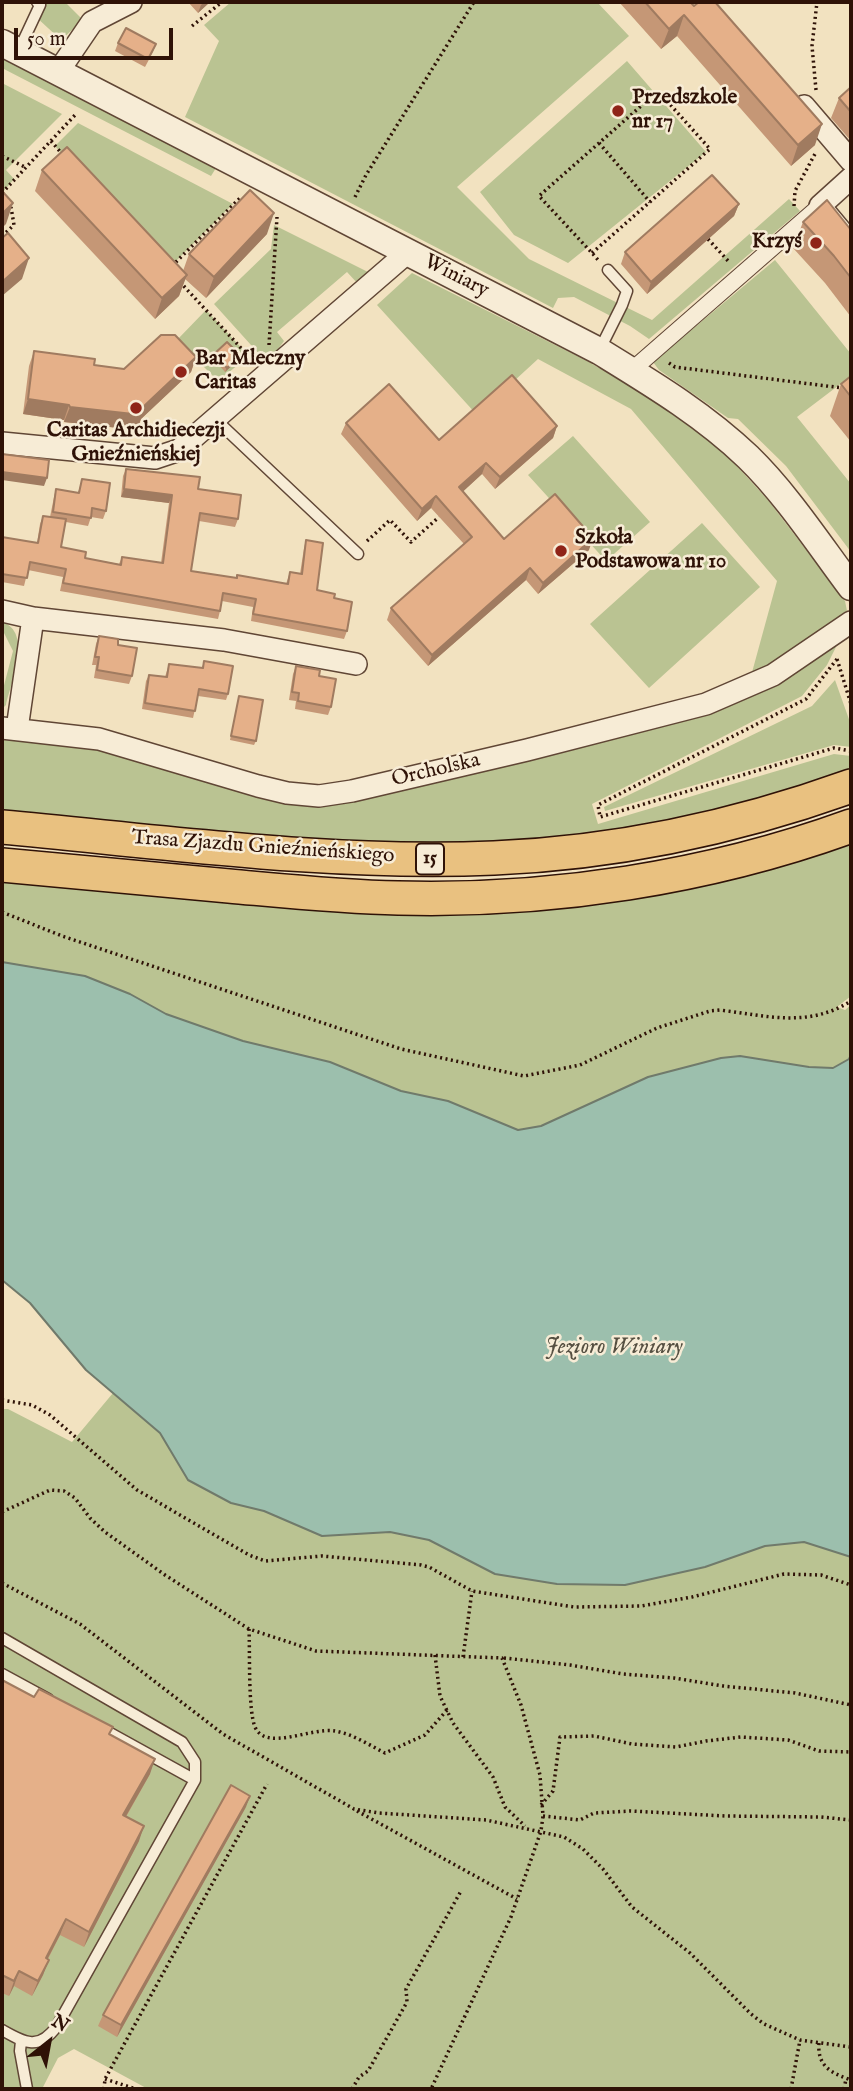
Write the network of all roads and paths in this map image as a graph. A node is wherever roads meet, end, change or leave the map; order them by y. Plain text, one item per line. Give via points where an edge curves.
1 (37, 2) edge
2 (131, 2) edge
3 (222, 2) edge
4 (474, 2) edge
5 (817, 2) edge
6 (192, 26) dead end
7 (10, 47) edge
8 (58, 72) junction
9 (790, 90) edge
10 (76, 114) dead end
11 (820, 125) junction
12 (51, 141) junction
13 (599, 143) junction
14 (2, 156) edge
15 (65, 156) edge
16 (851, 161) edge
17 (26, 168) junction
18 (851, 178) edge
19 (2, 193) edge
20 (355, 197) dead end
21 (240, 198) edge
22 (10, 202) edge
23 (650, 202) junction
24 (820, 206) junction
25 (277, 217) dead end
26 (801, 223) junction
27 (2, 236) edge
28 (708, 239) edge
29 (851, 243) edge
30 (408, 252) junction
31 (592, 253) junction
32 (169, 269) edge
33 (608, 270) joint
34 (740, 276) junction
35 (178, 279) edge
36 (599, 351) junction
37 (652, 353) junction
38 (631, 371) junction
39 (267, 375) junction
40 (851, 389) edge
41 (215, 419) junction
42 (2, 443) edge
43 (439, 517) edge
44 (359, 551) joint
45 (851, 587) edge
46 (2, 611) edge
47 (33, 618) junction
48 (851, 622) edge
49 (840, 650) dead end
50 (837, 659) junction
51 (356, 664) dead end
52 (851, 704) edge
53 (9, 728) edge
54 (851, 751) edge
55 (851, 786) edge
56 (851, 826) edge
57 (2, 827) edge
58 (2, 865) edge
59 (2, 912) edge
60 (851, 1001) edge
61 (2, 1400) edge
62 (2, 1512) edge
63 (2, 1583) edge
64 (851, 1585) edge
65 (472, 1591) junction
66 (249, 1629) junction
67 (2, 1638) edge
68 (435, 1655) junction
69 (463, 1657) junction
70 (502, 1658) junction
71 (2, 1674) edge
72 (851, 1705) edge
73 (62, 1707) edge
74 (447, 1710) junction
75 (86, 1720) edge
76 (851, 1752) edge
77 (195, 1780) junction
78 (267, 1784) dead end
79 (540, 1805) junction
80 (354, 1809) junction
81 (542, 1816) junction
82 (851, 1820) edge
83 (527, 1827) junction
84 (541, 1831) junction
85 (220, 1853) edge
86 (226, 1857) junction
87 (461, 1891) dead end
88 (195, 1897) edge
89 (517, 1899) junction
90 (202, 1901) junction
91 (170, 1943) edge
92 (177, 1947) junction
93 (144, 1989) edge
94 (152, 1994) junction
95 (2, 2030) edge
96 (800, 2040) junction
97 (21, 2041) junction
98 (819, 2043) junction
99 (851, 2047) edge
100 (849, 2079) edge
101 (104, 2080) junction
102 (27, 2089) edge
103 (104, 2089) edge
104 (136, 2089) edge
105 (352, 2089) edge
106 (432, 2089) edge
107 (791, 2089) edge
108 (844, 2089) edge

1 - 7 lane via 40,5
2 - 8 street via 92,22
3 - 6 path
4 - 20 path
5 - 11 path via 812,46
7 - 8 street, Winiary
8 - 30 street, Winiary
9 - 11 street
10 - 12 path
11 - 16 street
11 - 26 path via 795,191 794,209
12 - 15 path
12 - 17 path
13 - 23 path
13 - 23 path via 658,91 710,149
13 - 31 path via 539,196
14 - 17 path
17 - 19 path
18 - 24 street
21 - 32 path
22 - 27 path via 14,225
23 - 31 path
24 - 26 street
24 - 29 street
25 - 39 path
26 - 34 street
28 - 34 path
30 - 36 street, Winiary
30 - 39 street
31 - 33 path
33 - 36 lane via 627,291
34 - 37 street
35 - 39 path
36 - 38 street, Winiary
37 - 38 street
37 - 40 path via 675,367
38 - 45 street, Winiary via 713,426 749,458
39 - 41 street
41 - 42 street via 179,450 155,458
41 - 44 lane
43 - 44 path via 411,542 390,520
46 - 47 street
47 - 51 street via 224,639
47 - 53 street
48 - 53 street, Orcholska via 773,675 706,704 515,753 318,796 258,786 99,739
49 - 50 path
50 - 52 path
50 - 54 path via 806,699 597,805 600,817 834,748
55 - 57 main road, Trasa Zjazdu Gnieźnieńskiego / 15 via 699,830 601,848 496,858 374,859
56 - 58 main road, Trasa Zjazdu Gnieźnieńskiego / 15 via 673,874 562,891 458,898 349,896
59 - 60 path via 401,1049 524,1076 580,1065 657,1028 710,1011 798,1019 834,1012
61 - 65 path via 32,1405 50,1415 137,1490 256,1559 322,1556 421,1565
62 - 66 path via 50,1490 70,1494 105,1532
63 - 80 path via 80,1624 223,1734
64 - 65 path via 821,1575 784,1574 692,1597 600,1607
65 - 69 path
66 - 68 path via 316,1651
66 - 74 path via 252,1706 255,1727 264,1738 335,1731 385,1753 425,1735
67 - 77 lane via 182,1742 195,1762
68 - 69 path
68 - 74 path via 440,1696
69 - 70 path
70 - 72 path via 795,1693
70 - 79 path via 521,1705 540,1775
71 - 73 lane
74 - 83 path via 493,1777 505,1807
75 - 77 lane
76 - 79 path via 741,1737 676,1747 594,1736 560,1737 553,1791
77 - 97 lane via 57,2026 40,2043
78 - 86 path
79 - 81 path
80 - 83 path
80 - 89 path
81 - 82 path via 580,1820 594,1813 631,1811
81 - 84 path
83 - 84 path
84 - 89 path
84 - 96 path via 564,1837 583,1849 632,1907 690,1953 751,2014
85 - 86 path
86 - 90 path
87 - 105 path via 406,1989 407,2002 368,2071
88 - 90 path
89 - 106 path
90 - 92 path
91 - 92 path
92 - 94 path
93 - 94 path
94 - 101 path
95 - 97 lane
96 - 98 path
96 - 107 path
97 - 102 lane
98 - 99 path
98 - 100 path via 829,2072
100 - 108 path
101 - 103 path
101 - 104 path

